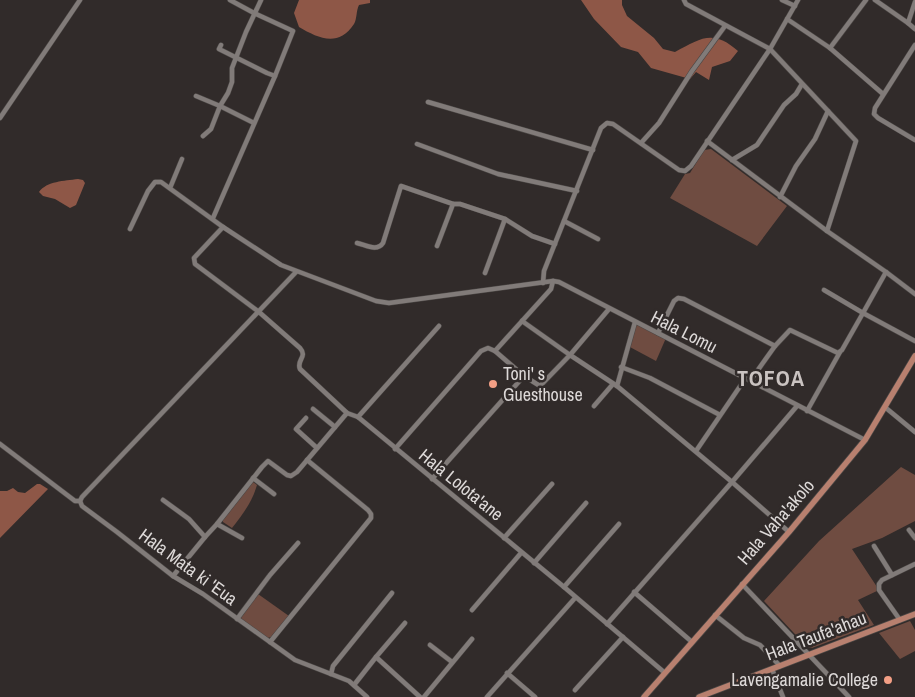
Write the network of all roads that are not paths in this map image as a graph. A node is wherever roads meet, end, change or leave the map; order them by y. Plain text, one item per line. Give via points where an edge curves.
1 (80, 0) edge
2 (230, 0) edge
3 (261, 0) edge
4 (684, 0) edge
5 (782, 0) edge
6 (798, 0) edge
7 (866, 0) edge
8 (875, 0) edge
9 (915, 2) edge
10 (795, 6) junction
11 (254, 13) junction
12 (787, 19) junction
13 (908, 23) junction
14 (724, 26) junction
15 (915, 29) edge
16 (915, 45) edge
17 (221, 46) dead end
18 (830, 48) junction
19 (770, 49) junction
20 (237, 58) junction
21 (276, 76) junction
22 (802, 84) junction
23 (883, 94) junction
24 (196, 96) dead end
25 (428, 102) dead end
26 (220, 106) junction
27 (828, 111) junction
28 (0, 118) edge
29 (254, 123) junction
30 (203, 136) dead end
31 (915, 140) edge
32 (707, 141) junction
33 (417, 144) dead end
34 (641, 144) junction
35 (593, 150) junction
36 (182, 159) dead end
37 (732, 160) junction
38 (170, 188) junction
39 (577, 191) junction
40 (780, 196) junction
41 (453, 204) junction
42 (213, 218) junction
43 (505, 219) junction
44 (564, 221) junction
45 (223, 227) junction
46 (130, 229) dead end
47 (826, 232) junction
48 (598, 239) dead end
49 (357, 243) dead end
50 (555, 244) junction
51 (437, 246) dead end
52 (296, 272) junction
53 (886, 272) junction
54 (485, 273) dead end
55 (553, 281) junction
56 (543, 282) junction
57 (824, 290) dead end
58 (915, 294) edge
59 (609, 309) junction
60 (259, 312) junction
61 (863, 313) junction
62 (522, 321) junction
63 (635, 322) junction
64 (439, 326) dead end
65 (658, 333) junction
66 (915, 341) edge
67 (775, 346) junction
68 (495, 351) junction
69 (840, 352) junction
70 (570, 355) junction
71 (915, 356) edge
72 (622, 368) junction
73 (524, 376) junction
74 (748, 380) junction
75 (615, 385) junction
76 (594, 406) dead end
77 (797, 406) junction
78 (886, 408) junction
79 (313, 409) dead end
80 (807, 411) junction
81 (347, 413) junction
82 (720, 416) junction
83 (358, 417) junction
84 (306, 418) dead end
85 (335, 427) junction
86 (915, 432) edge
87 (865, 440) junction
88 (0, 446) edge
89 (317, 448) junction
90 (395, 449) junction
91 (696, 452) junction
92 (307, 460) junction
93 (253, 478) junction
94 (432, 479) junction
95 (732, 482) junction
96 (552, 484) dead end
97 (274, 494) dead end
98 (163, 500) dead end
99 (80, 501) junction
100 (586, 503) dead end
101 (217, 524) junction
102 (619, 524) dead end
103 (909, 530) dead end
104 (788, 532) junction
105 (205, 537) junction
106 (242, 538) dead end
107 (504, 538) junction
108 (915, 538) edge
109 (298, 543) dead end
110 (874, 546) dead end
111 (521, 553) junction
112 (534, 563) junction
113 (915, 564) edge
114 (892, 575) junction
115 (173, 576) junction
116 (742, 584) junction
117 (564, 588) junction
118 (634, 592) junction
119 (392, 593) dead end
120 (575, 598) junction
121 (472, 610) dead end
122 (915, 614) edge
123 (715, 616) junction
124 (237, 619) junction
125 (900, 620) junction
126 (404, 623) dead end
127 (607, 624) junction
128 (623, 637) junction
129 (472, 639) dead end
130 (270, 642) junction
131 (692, 642) junction
132 (430, 645) dead end
133 (810, 654) junction
134 (376, 657) junction
135 (452, 662) junction
136 (780, 666) junction
137 (772, 669) junction
138 (507, 673) junction
139 (665, 673) junction
140 (331, 674) junction
141 (354, 685) junction
142 (575, 690) dead end
143 (367, 697) edge
144 (420, 697) edge
145 (424, 697) edge
146 (487, 697) edge
147 (535, 697) edge
148 (644, 697) edge
149 (699, 697) edge
150 (783, 697) edge
151 (849, 697) edge

1 - 28 street
2 - 11 street
3 - 11 street
4 - 14 street
5 - 10 street
6 - 10 street
7 - 18 street
8 - 13 street
9 - 13 street
10 - 12 street
11 - 20 street
11 - 21 street via 294,31
12 - 18 street
12 - 19 street
13 - 15 street
14 - 19 street
14 - 34 street via 659,123
16 - 23 street
17 - 20 street via 219,50
18 - 23 street
19 - 22 street
19 - 32 street
20 - 21 street
20 - 26 street via 232,68 232,82
21 - 29 street
22 - 27 street
22 - 37 street via 757,145
23 - 31 street via 874,114
24 - 26 street
25 - 35 street
26 - 29 street
26 - 30 street via 211,129
27 - 40 street
27 - 47 street via 856,141
29 - 42 street
32 - 34 street via 685,171
32 - 37 street
33 - 39 street via 498,174
34 - 35 street via 607,123 601,128
35 - 39 street
36 - 38 street
37 - 40 street
38 - 42 street, Hala Lomu
38 - 46 street via 155,182
39 - 44 street
40 - 47 street
41 - 43 street
41 - 49 street via 401,186 380,247
41 - 51 street
42 - 45 street, Hala Lomu
43 - 50 street via 532,236
43 - 54 street
44 - 48 street
44 - 50 street
45 - 52 street, Hala Lomu via 281,266
45 - 60 street via 194,258 195,264
47 - 53 street
50 - 56 street
52 - 56 street, Hala Lomu via 389,303
52 - 60 street
53 - 58 street
53 - 61 street
55 - 56 street, Hala Lomu
55 - 59 street, Hala Lomu
55 - 62 street via 551,289
57 - 61 street
59 - 63 street, Hala Lomu
59 - 70 street
60 - 81 street, Hala Lolota'ane via 303,352 300,369
60 - 99 street
61 - 66 street
61 - 69 street
62 - 68 street
62 - 70 street
63 - 65 street, Hala Lomu
63 - 72 street
64 - 83 street
65 - 67 street via 678,298
65 - 74 street, Hala Lomu
67 - 69 street via 790,330 835,353
67 - 74 street
68 - 73 street
68 - 90 street via 488,348 481,351
69 - 80 street
70 - 73 street via 540,386
70 - 75 street
71 - 78 main road, Hala Vaha'akolo
72 - 75 street
72 - 82 street via 650,378
73 - 94 street
74 - 77 street, Hala Lomu
74 - 82 street
75 - 76 street
75 - 91 street
77 - 80 street, Hala Lomu
77 - 95 street
78 - 86 street
78 - 87 main road, Hala Vaha'akolo
79 - 85 street
80 - 87 street, Hala Lomu
81 - 83 street, Hala Lolota'ane
81 - 85 street
82 - 91 street
83 - 90 street, Hala Lolota'ane
84 - 89 street via 296,429
85 - 89 street
87 - 104 main road, Hala Vaha'akolo
88 - 99 street, Hala Mata ki 'Eua
89 - 92 street
90 - 94 street, Hala Lolota'ane
91 - 95 street
92 - 93 street via 291,476 268,461
92 - 130 street via 368,510 371,518
93 - 97 street
93 - 101 street
94 - 107 street, Hala Lolota'ane
95 - 104 street
95 - 118 street
96 - 107 street
98 - 105 street via 189,519
99 - 115 street, Hala Mata ki 'Eua via 82,506
100 - 112 street
101 - 105 street
101 - 106 street
102 - 117 street
103 - 108 street
104 - 116 main road, Hala Vaha'akolo
105 - 115 street
107 - 111 street, Hala Lolota'ane
109 - 124 street
110 - 114 street
111 - 112 street, Hala Lolota'ane
111 - 121 street
112 - 117 street, Hala Lolota'ane
113 - 114 street
114 - 125 street via 880,582 879,590
115 - 124 street, Hala Mata ki 'Eua
116 - 123 main road, Hala Vaha'akolo
116 - 133 street
117 - 120 street, Hala Lolota'ane
118 - 127 street
118 - 131 street
119 - 140 street via 332,666
120 - 127 street, Hala Lolota'ane
120 - 138 street
122 - 125 main road, Hala Taufa'ahau
123 - 131 main road, Hala Vaha'akolo
123 - 136 street via 744,638 760,645
124 - 130 street, Hala Mata ki 'Eua
125 - 133 main road, Hala Taufa'ahau
126 - 134 street
127 - 128 street, Hala Lolota'ane
128 - 139 street, Hala Lolota'ane
128 - 142 street
129 - 135 street
130 - 140 street, Hala Mata ki 'Eua via 302,664
131 - 139 main road, Hala Vaha'akolo
132 - 135 street
133 - 136 main road, Hala Taufa'ahau
133 - 151 street
134 - 141 street
134 - 144 street
135 - 145 street
136 - 137 main road, Hala Taufa'ahau
137 - 149 main road, Hala Taufa'ahau
137 - 150 street
138 - 146 street
138 - 147 street
139 - 148 main road, Hala Vaha'akolo
140 - 141 street, Hala Mata ki 'Eua
141 - 143 street, Hala Mata ki 'Eua

